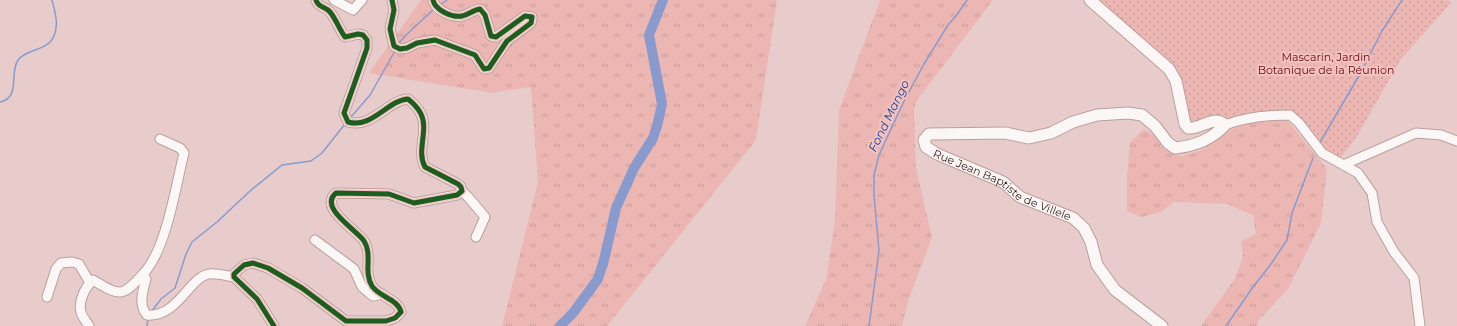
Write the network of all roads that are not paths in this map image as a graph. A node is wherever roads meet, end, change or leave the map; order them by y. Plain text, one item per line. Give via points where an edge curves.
1 (316, 0) edge
2 (334, 0) edge
3 (362, 0) edge
4 (392, 0) edge
5 (433, 0) edge
6 (1090, 0) edge
7 (1225, 125) junction
8 (160, 139) dead end
9 (1457, 142) edge
10 (1343, 165) junction
11 (462, 191) junction
12 (476, 236) dead end
13 (315, 240) dead end
14 (144, 274) junction
15 (234, 277) junction
16 (90, 283) junction
17 (382, 294) junction
18 (47, 297) dead end
19 (90, 326) edge
20 (274, 326) edge
21 (1162, 326) edge
22 (1420, 326) edge

1 - 11 street via 320,7 331,13 345,37 358,34 367,40 367,48 344,113 348,122 362,122 408,99 421,114 424,123 423,162 426,167 458,184
2 - 3 street via 353,10
4 - 5 street via 394,10 390,29 394,46 400,49 435,40 475,55 484,69 489,68 507,42 531,23 532,17 525,16 496,37 491,36 485,15 480,9 456,16 444,12
6 - 7 main road via 1169,69 1176,81 1188,128 1215,120
7 - 10 street via 1237,120 1269,115 1290,115 1322,153
7 - 21 main road, Rue Jean Baptiste de Villele via 1215,136 1207,140 1175,148 1142,115 1128,113 1097,115 1073,122 1051,133 1029,138 1005,133 943,133 929,134 924,140 926,147 937,154 1003,182 1020,197 1073,218 1084,228 1097,265 1115,290
8 - 14 street via 180,148 184,153 170,217 153,261
9 - 10 street via 1441,135 1416,133
10 - 22 street via 1358,173 1372,194 1377,222 1394,252 1414,278
11 - 12 street via 485,217
11 - 17 street via 457,195 414,203 389,194 345,192 333,196 331,202 334,210 364,241 369,258 368,278 373,287
13 - 17 street via 354,270 362,287 372,296
14 - 15 street via 146,279 142,292 144,311 147,315 163,312 183,297 199,278 209,274
14 - 16 street via 130,290 123,292 106,288 93,280
15 - 17 street via 244,265 253,264 268,268 302,288 339,317 353,322 386,321 396,318 401,312 400,309
15 - 20 street via 257,299
16 - 18 street via 79,264 61,263 56,269
16 - 19 street via 80,307 81,314

